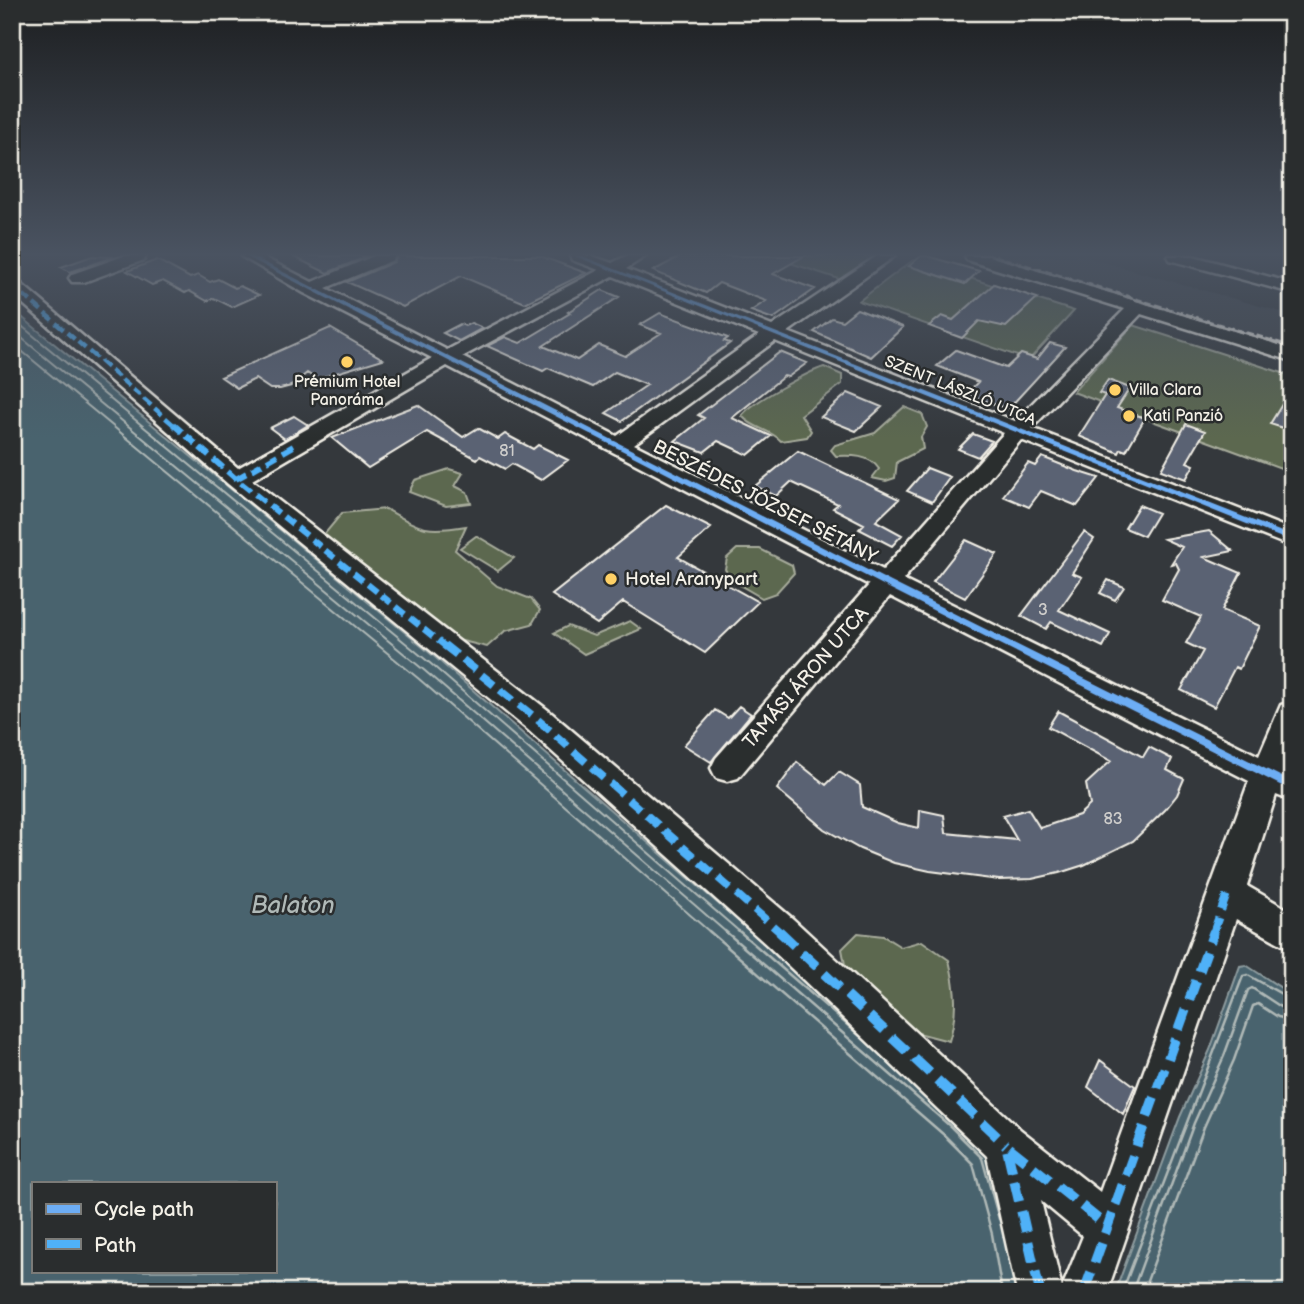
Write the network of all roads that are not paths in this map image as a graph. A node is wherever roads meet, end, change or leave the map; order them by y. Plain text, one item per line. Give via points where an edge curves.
1 (49, 317) edge
2 (367, 317) edge
3 (523, 317) edge
4 (733, 317) edge
5 (798, 317) edge
6 (1127, 317) edge
7 (1169, 317) edge
8 (774, 333) junction
9 (1292, 355) edge
10 (448, 357) junction
11 (1018, 430) junction
12 (617, 446) junction
13 (236, 479) junction
14 (1292, 539) edge
15 (888, 584) junction
16 (1292, 714) edge
17 (727, 768) dead end
18 (1280, 781) edge
19 (1227, 894) junction
20 (1292, 932) edge
21 (1006, 1145) junction
22 (1109, 1228) junction
23 (1040, 1292) edge
24 (1084, 1292) edge

1 - 13 street
2 - 10 street, BESZÉDES JÓZSEF SÉTÁNY
3 - 10 street
4 - 8 street, SZENT LÁSZLÓ UTCA
5 - 8 street
6 - 11 street, TAMÁSI ÁRON UTCA
7 - 9 street
8 - 11 street, SZENT LÁSZLÓ UTCA
8 - 12 street
10 - 12 street, BESZÉDES JÓZSEF SÉTÁNY
10 - 13 street
11 - 14 street, SZENT LÁSZLÓ UTCA
11 - 15 street, TAMÁSI ÁRON UTCA
12 - 15 street, BESZÉDES JÓZSEF SÉTÁNY
13 - 21 street via 538,720 780,932
15 - 17 street, TAMÁSI ÁRON UTCA
15 - 18 street, BESZÉDES JÓZSEF SÉTÁNY
16 - 18 street
18 - 19 street
19 - 20 street
19 - 22 street
21 - 22 street
21 - 23 street
22 - 24 street

